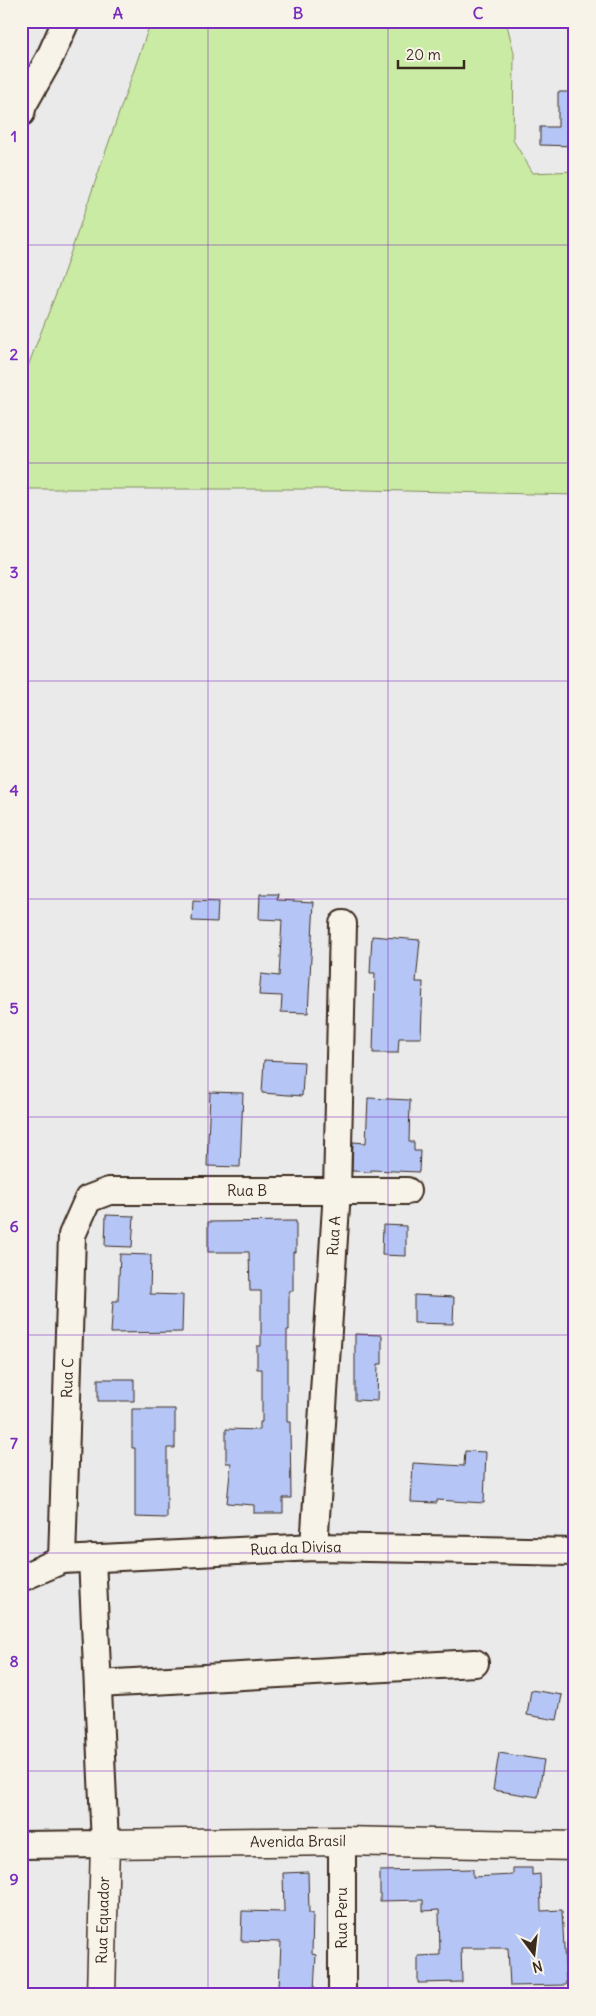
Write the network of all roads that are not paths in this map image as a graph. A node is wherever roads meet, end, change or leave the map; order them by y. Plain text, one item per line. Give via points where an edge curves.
1 (66, 21) edge
2 (22, 107) edge
3 (343, 924) dead end
4 (336, 1191) junction
5 (407, 1191) dead end
6 (88, 1199) joint
7 (314, 1547) junction
8 (575, 1552) edge
9 (92, 1558) junction
10 (62, 1560) junction
11 (21, 1578) edge
12 (475, 1663) dead end
13 (98, 1684) junction
14 (342, 1840) junction
15 (105, 1844) junction
16 (21, 1845) edge
17 (575, 1846) edge
18 (101, 1995) edge
19 (342, 1995) edge

1 - 2 street
3 - 4 street, Rua A
4 - 5 street, Rua B
4 - 6 street, Rua B via 109,1191
4 - 7 street, Rua A
6 - 10 street, Rua C via 72,1235
7 - 8 street, Rua da Divisa
7 - 9 street, Rua da Divisa
9 - 10 street, Rua da Divisa
9 - 13 street
10 - 11 street, Rua da Divisa
12 - 13 street
13 - 15 street
14 - 15 main road, Avenida Brasil
14 - 17 main road, Avenida Brasil
14 - 19 street, Rua Peru
15 - 16 street, Avenida Brasil
15 - 18 main road, Rua Equador

